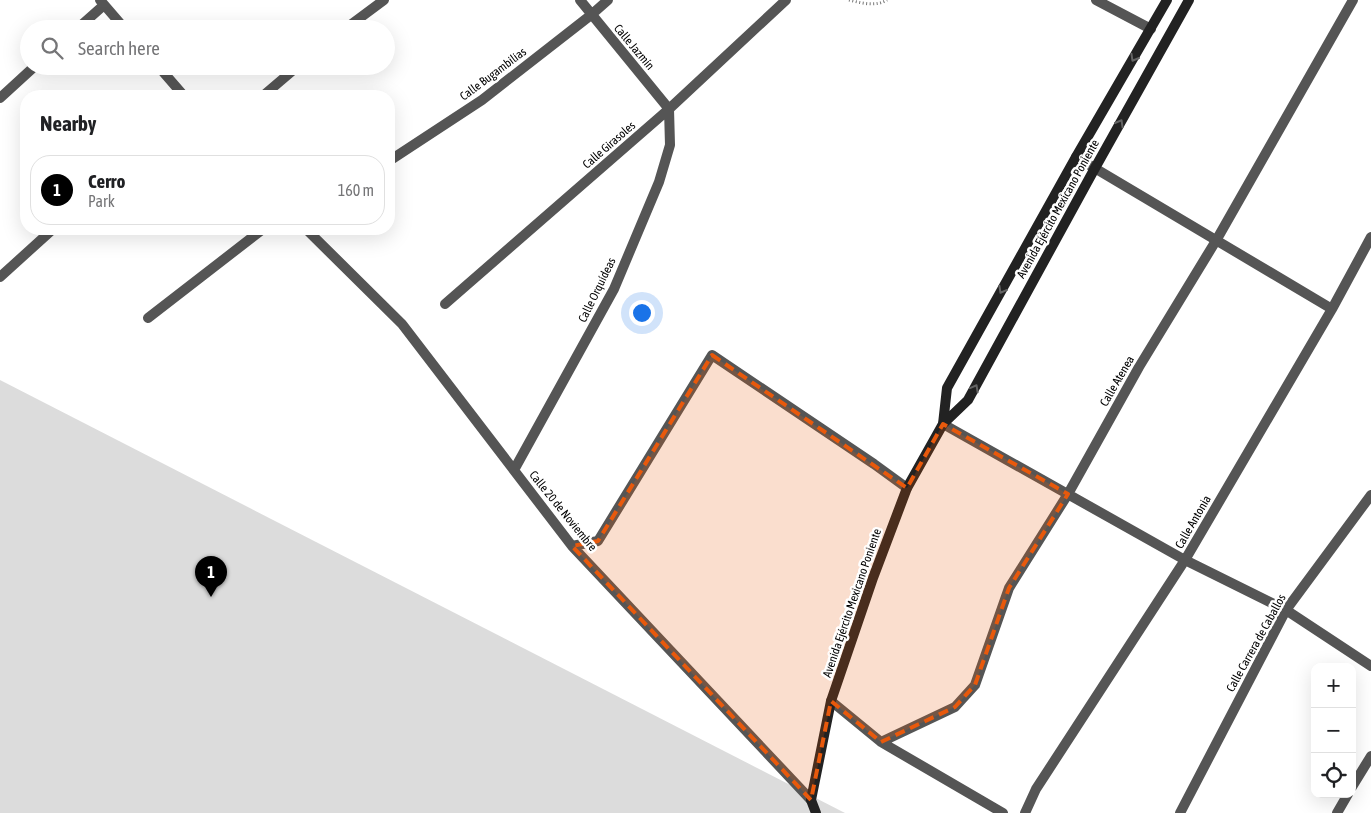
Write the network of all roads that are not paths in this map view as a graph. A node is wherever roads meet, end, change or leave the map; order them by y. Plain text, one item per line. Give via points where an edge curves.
1 (384, 0) edge
2 (580, 0) edge
3 (608, 0) edge
4 (786, 0) edge
5 (1096, 0) edge
6 (1167, 0) edge
7 (1189, 0) edge
8 (1353, 0) edge
9 (102, 2) edge
10 (591, 15) junction
11 (85, 20) edge
12 (117, 20) edge
13 (357, 20) edge
14 (1151, 29) junction
15 (25, 75) edge
16 (166, 75) edge
17 (287, 75) edge
18 (179, 90) edge
19 (270, 90) edge
20 (0, 98) edge
21 (669, 110) junction
22 (395, 156) edge
23 (1076, 157) junction
24 (1094, 168) junction
25 (47, 235) edge
26 (255, 235) edge
27 (314, 235) edge
28 (1371, 237) edge
29 (1217, 240) junction
30 (0, 278) edge
31 (445, 304) dead end
32 (1332, 309) junction
33 (148, 318) dead end
34 (943, 424) junction
35 (514, 470) junction
36 (907, 488) junction
37 (1068, 494) junction
38 (1371, 495) edge
39 (572, 546) junction
40 (1185, 560) junction
41 (1286, 610) junction
42 (1371, 666) edge
43 (831, 701) junction
44 (881, 742) junction
45 (1371, 756) edge
46 (1356, 780) edge
47 (1346, 798) edge
48 (811, 800) junction
49 (816, 813) edge
50 (1003, 813) edge
51 (1024, 813) edge
52 (1180, 813) edge
53 (1337, 813) edge

1 - 13 street
2 - 10 street, Calle Jazmín
3 - 10 street, Calle Bugambilias
4 - 21 street, Calle Girasoles
5 - 14 street
6 - 14 main road, Avenida Ejército Mexicano Poniente
24 -> 7 main road, Avenida Ejército Mexicano Poniente
8 - 29 street, Calle Atenea
9 - 11 street
9 - 12 street
10 - 21 street, Calle Jazmín
10 - 22 street, Calle Bugambilias via 482,100
14 -> 23 main road, Avenida Ejército Mexicano Poniente
15 - 20 street
16 - 18 street
17 - 19 street
21 - 31 street, Calle Girasoles
21 - 35 street, Calle Orquídeas via 670,145 659,182 614,290
23 - 24 street
23 -> 34 main road, Avenida Ejército Mexicano Poniente via 947,388
24 - 29 street
34 -> 24 main road, Avenida Ejército Mexicano Poniente via 968,400
25 - 30 street
26 - 33 street
27 - 35 street, Calle 20 de Noviembre via 402,324
28 - 32 street, Calle Antonia
29 - 32 street
29 - 37 street, Calle Atenea via 1139,367
32 - 40 street, Calle Antonia
34 - 36 main road, Avenida Ejército Mexicano Poniente
34 - 37 street
35 - 39 street, Calle 20 de Noviembre
36 - 39 street via 712,355 598,541
36 - 43 main road, Avenida Ejército Mexicano Poniente
37 - 40 street
37 - 44 street, Calle Atenea via 1009,588 975,685 955,707
38 - 41 street, Calle Carrera de Caballos
39 - 48 street, Calle 20 de Noviembre
40 - 41 street
40 - 51 street, Calle Antonia via 1036,789
41 - 42 street
41 - 52 street, Calle Carrera de Caballos
43 - 44 street
43 - 48 main road, Avenida Ejército Mexicano Poniente
44 - 50 street
45 - 46 street
47 - 53 street
48 - 49 main road

